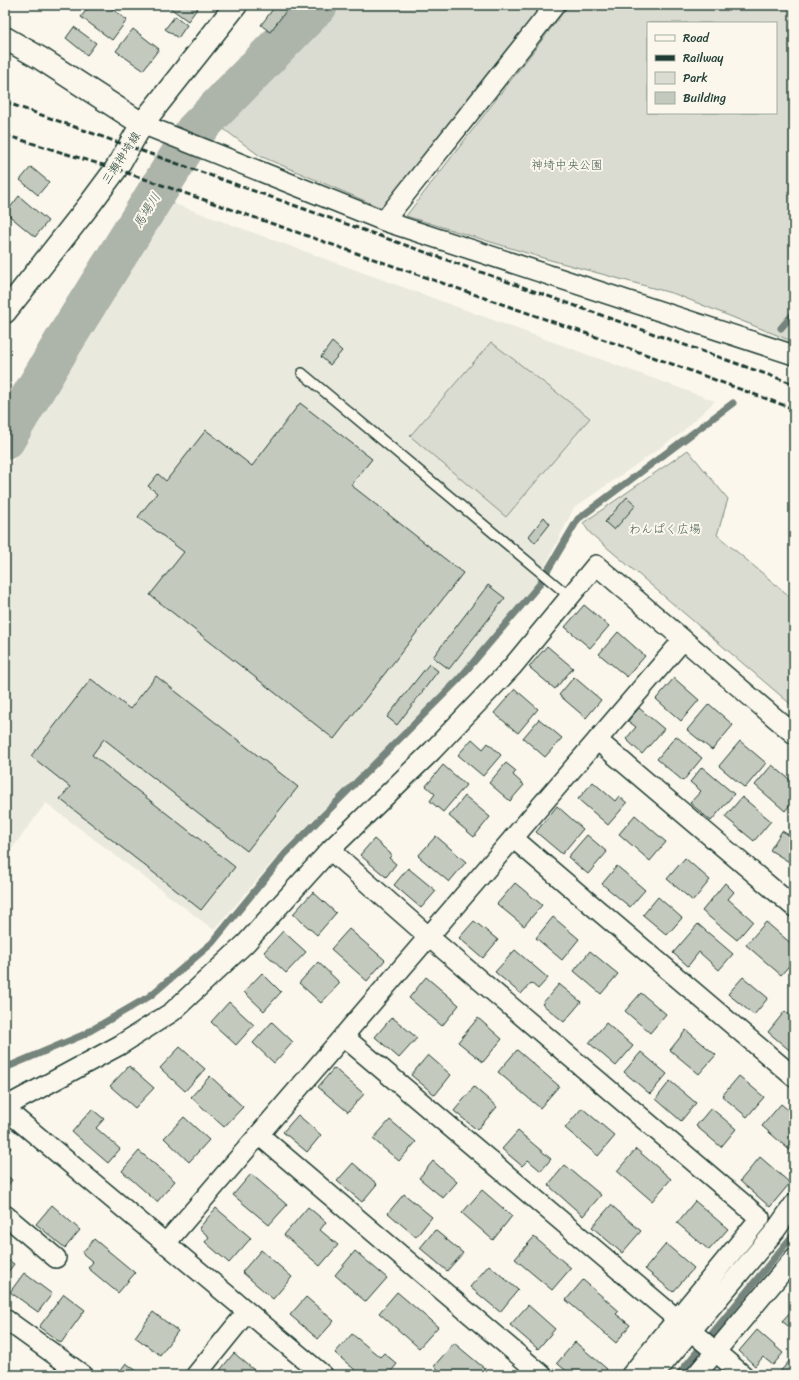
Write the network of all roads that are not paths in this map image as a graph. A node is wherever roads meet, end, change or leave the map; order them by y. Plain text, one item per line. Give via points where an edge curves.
1 (236, 5) edge
2 (555, 5) edge
3 (5, 38) edge
4 (142, 124) junction
5 (384, 221) junction
6 (6, 310) edge
7 (794, 355) edge
8 (302, 373) dead end
9 (569, 596) junction
10 (683, 640) junction
11 (794, 734) edge
12 (597, 740) junction
13 (513, 838) junction
14 (330, 850) junction
15 (794, 907) edge
16 (429, 937) junction
17 (343, 1036) junction
18 (794, 1077) edge
19 (5, 1108) edge
20 (259, 1135) junction
21 (794, 1204) edge
22 (5, 1216) edge
23 (166, 1244) junction
24 (56, 1258) dead end
25 (794, 1258) edge
26 (247, 1312) junction
27 (5, 1319) edge
28 (689, 1329) junction
29 (715, 1352) junction
30 (83, 1375) edge
31 (196, 1375) edge
32 (323, 1375) edge
33 (542, 1375) edge
34 (631, 1375) edge
35 (654, 1375) edge
36 (696, 1375) edge
37 (743, 1375) edge

1 - 4 main road, 三瀬神埼線
2 - 5 street
3 - 4 main road
4 - 5 street
4 - 6 main road, 三瀬神埼線 via 116,168
5 - 7 street
8 - 9 lane
9 - 10 street via 596,565
9 - 14 street via 512,667 432,751
10 - 11 street
10 - 12 street
12 - 13 street
12 - 15 street
13 - 16 street
13 - 18 street
14 - 16 street
14 - 19 street via 246,942 172,1012 120,1045
16 - 17 street
16 - 28 street via 760,1218
17 - 20 street
17 - 28 street
19 - 23 street
20 - 23 street
20 - 33 street
21 - 28 street via 775,1231
22 - 24 street
23 - 26 street
25 - 29 street
26 - 31 street
26 - 32 street
27 - 30 street
28 - 29 street
28 - 34 street
28 - 35 street
29 - 36 street
29 - 37 street

